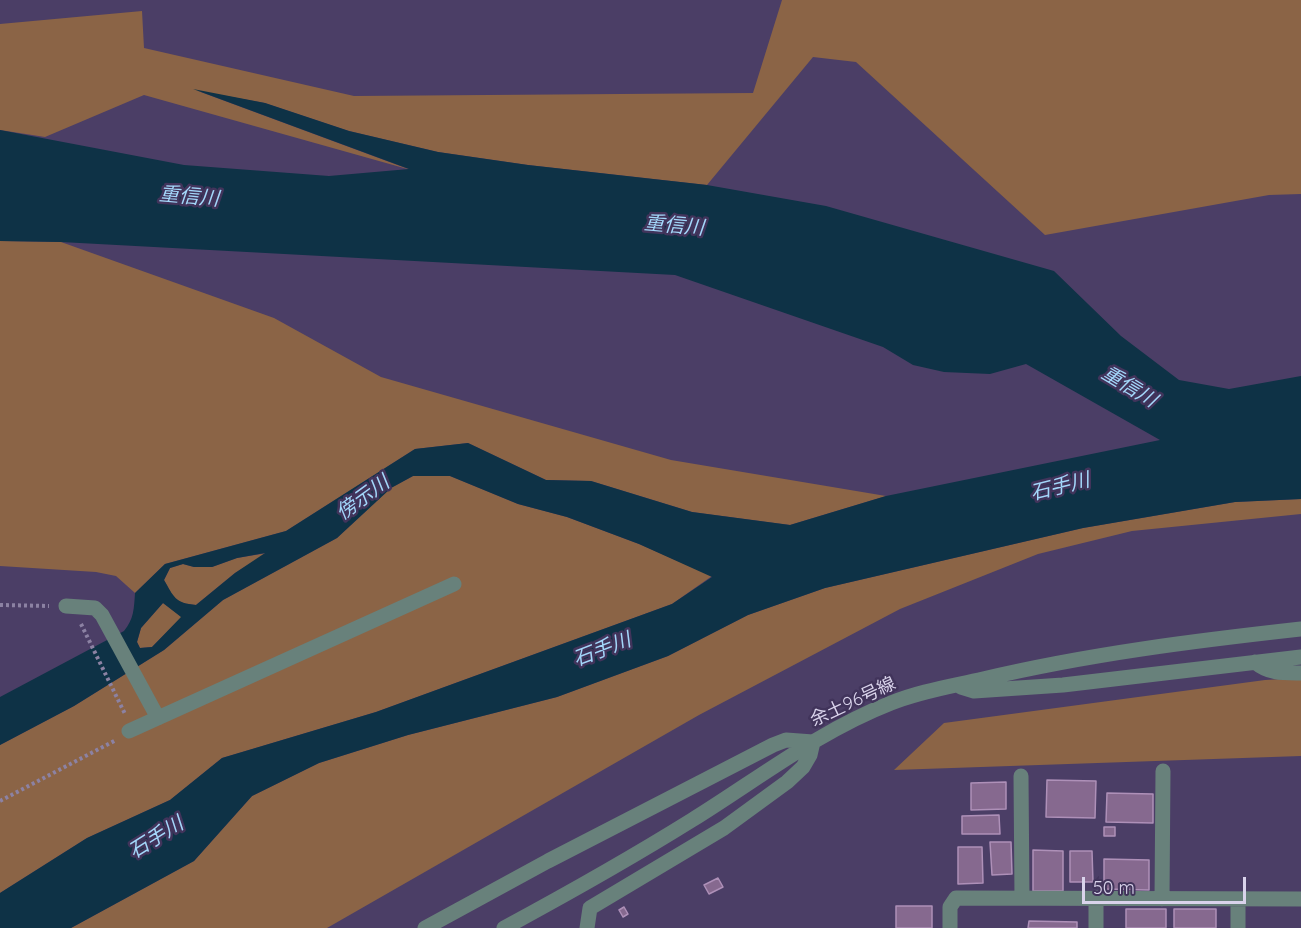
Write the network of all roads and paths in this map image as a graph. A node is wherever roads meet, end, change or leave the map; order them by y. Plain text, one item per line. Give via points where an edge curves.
1 (454, 584) dead end
2 (0, 605) edge
3 (66, 606) joint
4 (80, 622) dead end
5 (1301, 629) edge
6 (1301, 657) edge
7 (1255, 662) junction
8 (1301, 673) edge
9 (957, 685) junction
10 (155, 713) junction
11 (129, 727) junction
12 (813, 742) junction
13 (1163, 771) dead end
14 (1021, 776) dead end
15 (0, 801) edge
16 (1022, 898) junction
17 (1096, 898) junction
18 (1162, 899) junction
19 (1238, 899) junction
20 (1301, 899) edge
21 (425, 928) edge
22 (504, 928) edge
23 (587, 928) edge
24 (950, 928) edge
25 (1096, 928) edge
26 (1238, 928) edge

1 - 10 street
2 - 3 path
3 - 10 street via 99,611
4 - 11 path
5 - 9 street, 余土96号線 via 1151,647
6 - 7 street
7 - 8 street via 1263,670
7 - 9 street via 1052,686 974,691
9 - 12 street, 余土96号線 via 893,702
10 - 11 street
11 - 15 path via 126,735
12 - 21 street via 786,740 773,745
12 - 22 street, 余土96号線 via 692,820
12 - 23 street via 803,767 788,782 724,828 591,908
13 - 18 street
14 - 16 street
16 - 17 street
16 - 24 street via 956,898 950,907
17 - 18 street
17 - 25 street
18 - 19 street
19 - 20 street
19 - 26 street

